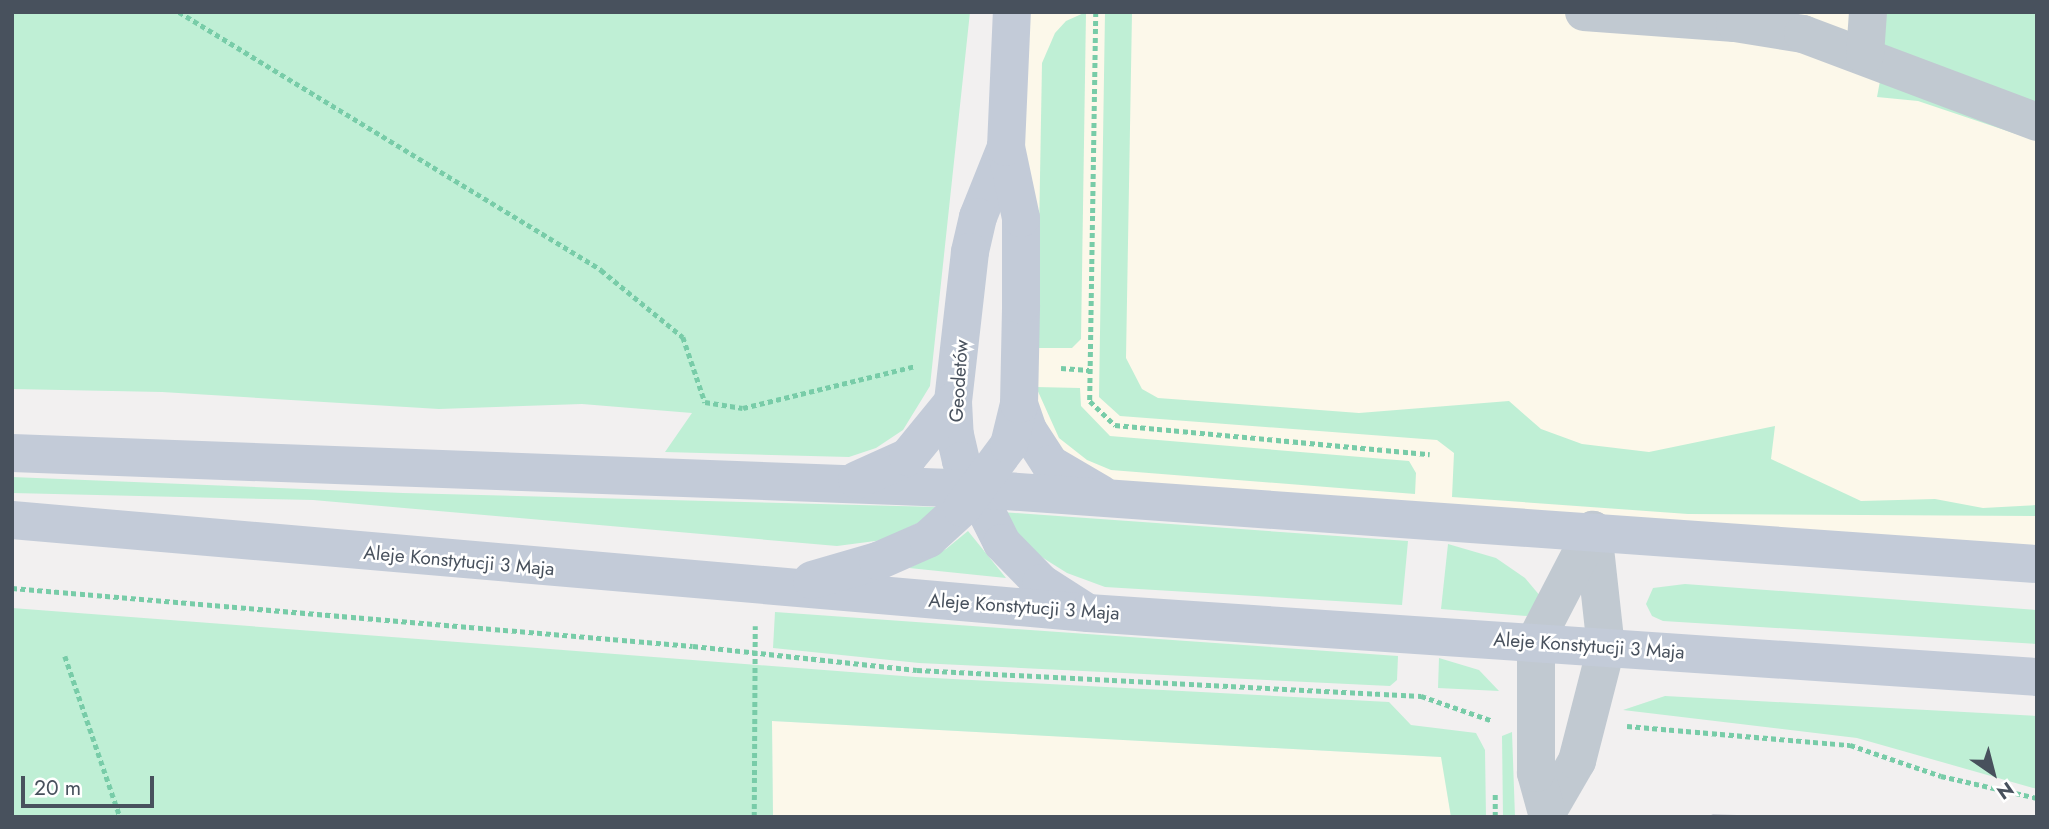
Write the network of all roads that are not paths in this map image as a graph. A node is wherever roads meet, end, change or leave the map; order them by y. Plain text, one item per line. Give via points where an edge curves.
1 (1012, 12) edge
2 (1584, 12) edge
3 (1868, 12) edge
4 (1865, 55) junction
5 (2037, 122) edge
6 (1006, 147) junction
7 (953, 402) junction
8 (1019, 404) junction
9 (12, 453) edge
10 (850, 482) junction
11 (977, 489) junction
12 (1116, 499) junction
13 (12, 520) edge
14 (1593, 530) junction
15 (2037, 564) edge
16 (778, 588) junction
17 (1087, 613) junction
18 (1536, 640) junction
19 (1606, 648) junction
20 (2037, 677) edge
21 (1548, 814) edge

1 - 6 main road, Geodetów
2 - 4 street via 1770,27
3 - 4 street
4 - 5 street
6 - 7 main road, Geodetów via 978,216 970,252
6 - 8 main road, Geodetów via 1021,218
7 - 10 main road via 908,457
7 - 11 main road, Geodetów via 961,461
8 - 11 main road via 1009,445
8 - 12 main road via 1028,430 1050,464 1088,489
9 - 10 main road
10 - 11 main road
11 - 12 main road
11 - 16 main road via 944,526 909,550 853,570
11 - 17 main road, Geodetów via 1002,543 1041,583
12 - 14 main road
13 - 16 main road, Aleje Konstytucji 3 Maja
14 - 15 main road
14 - 18 street
14 - 19 street
16 - 17 main road, Aleje Konstytucji 3 Maja
17 - 18 main road, Aleje Konstytucji 3 Maja
18 - 19 main road, Aleje Konstytucji 3 Maja
18 - 21 street via 1536,773
19 - 20 main road, Aleje Konstytucji 3 Maja
19 - 21 street via 1577,761

